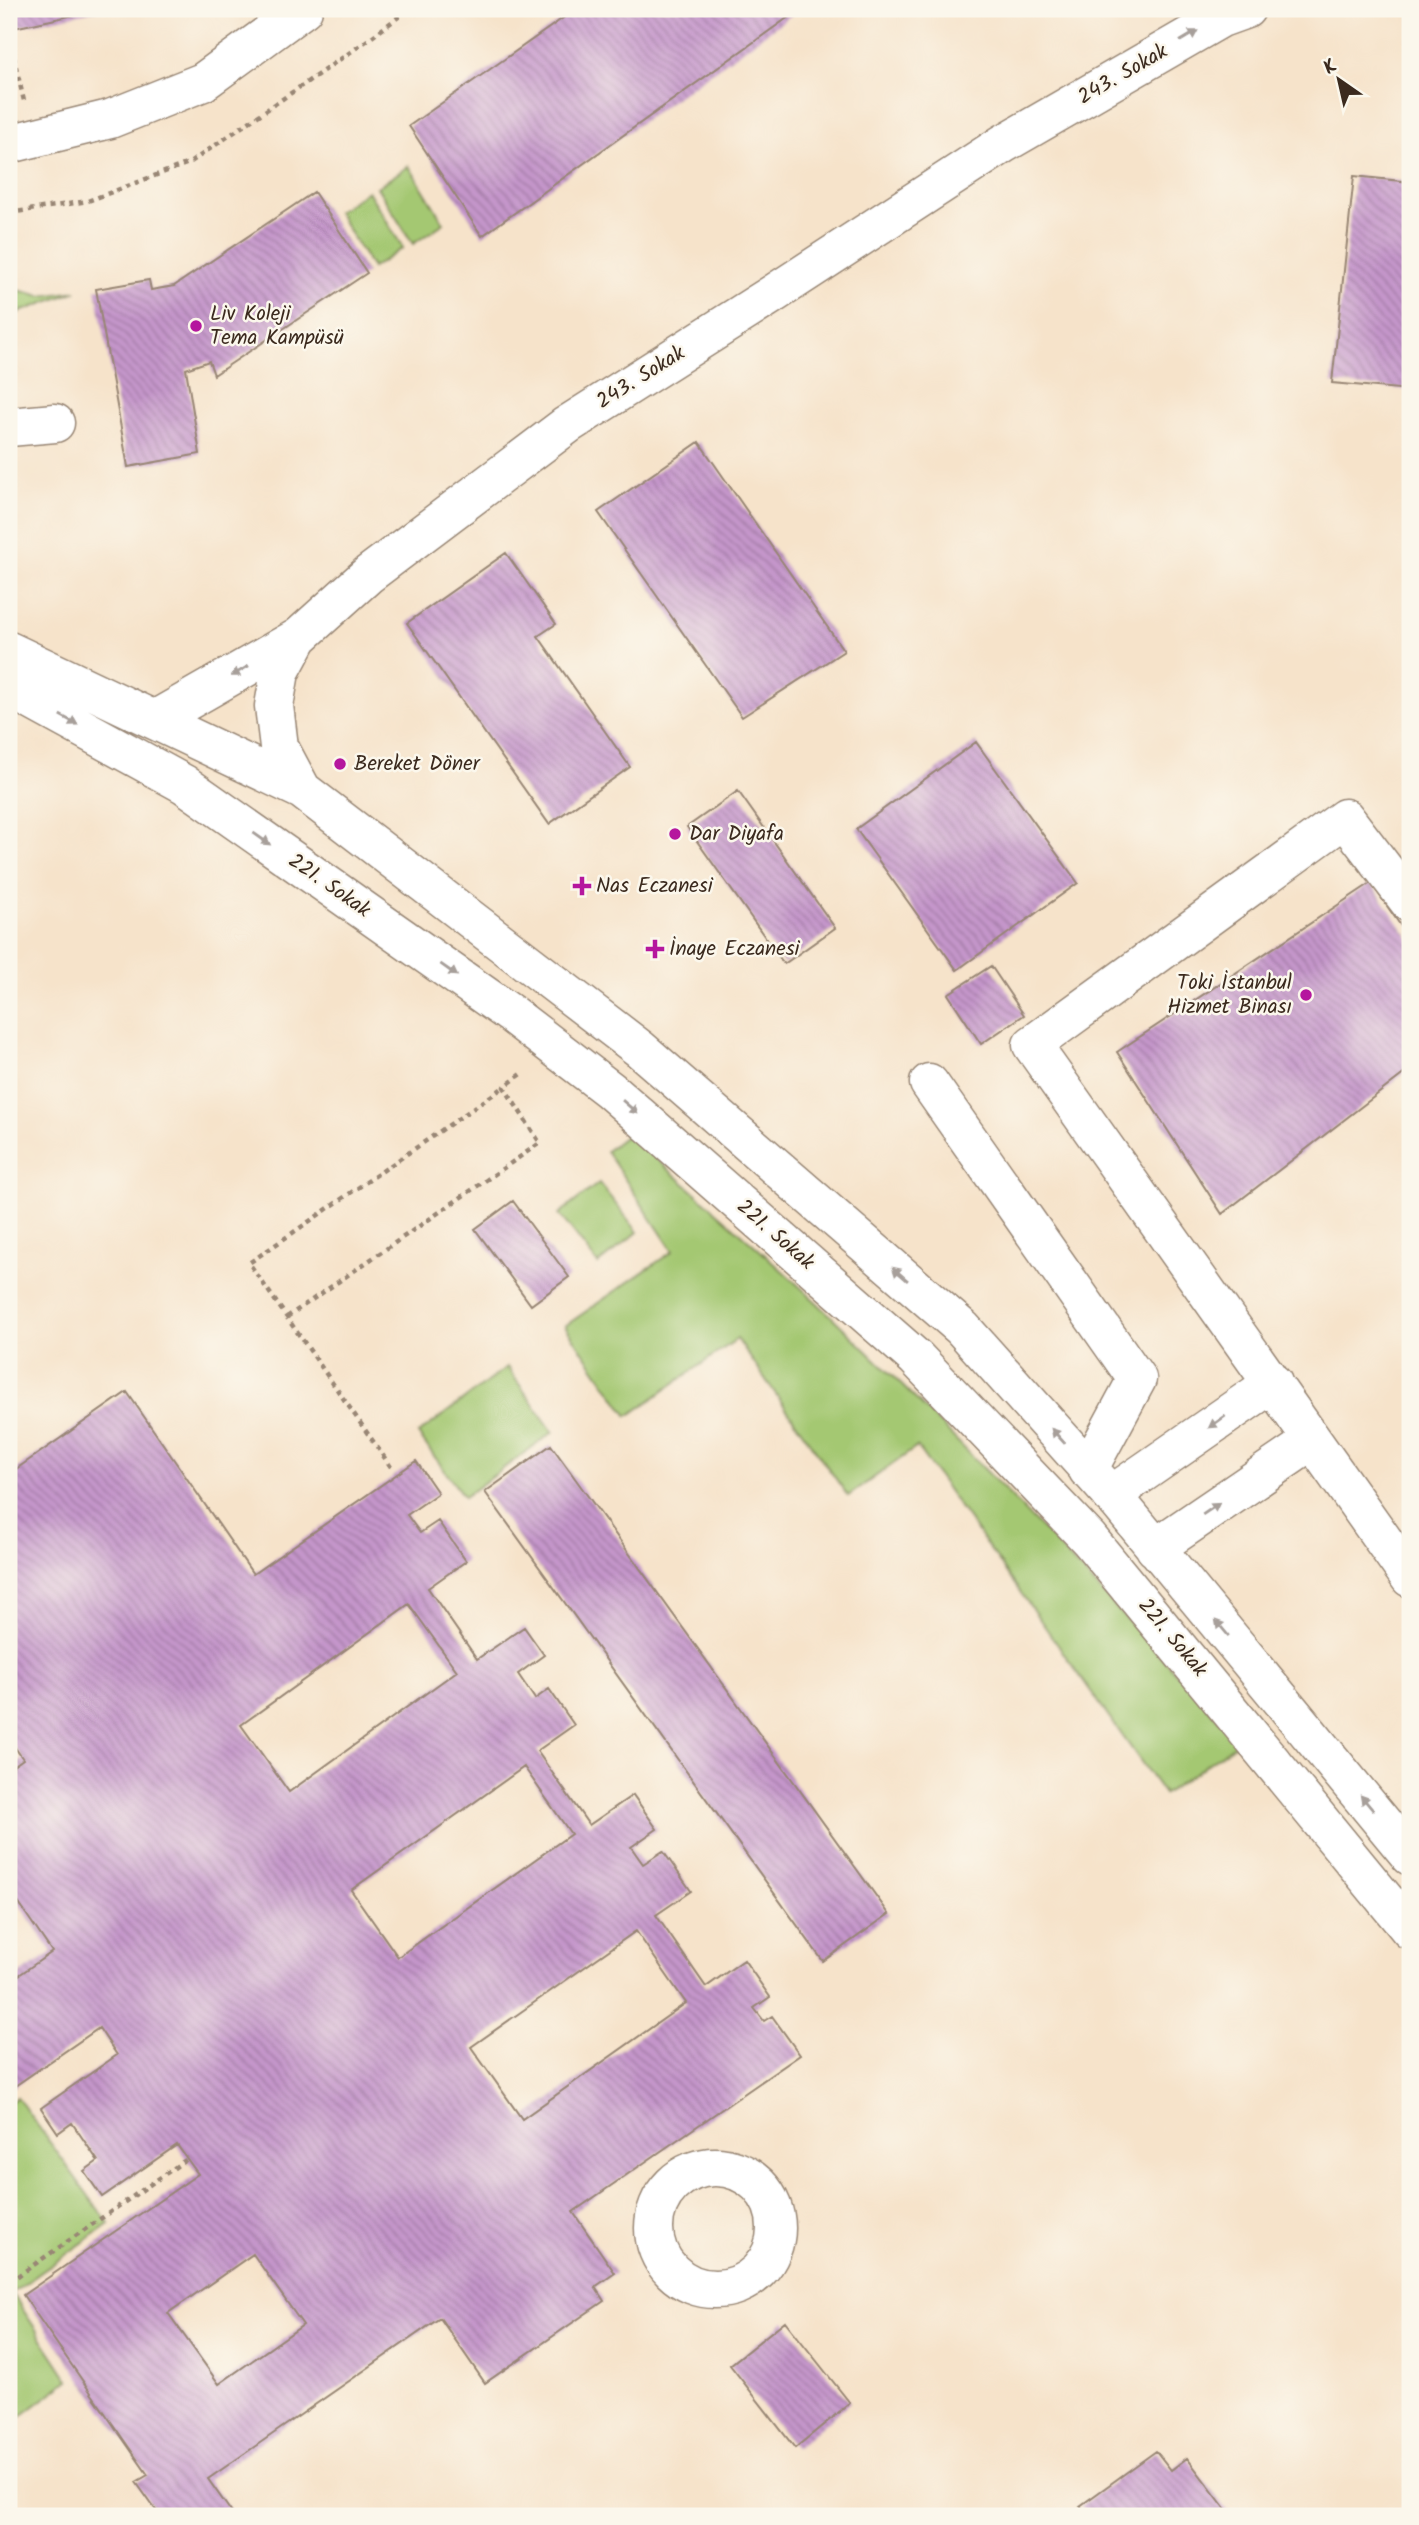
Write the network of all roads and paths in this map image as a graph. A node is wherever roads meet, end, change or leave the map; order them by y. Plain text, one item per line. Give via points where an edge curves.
1 (303, 9) edge
2 (409, 9) edge
3 (1184, 9) edge
4 (1246, 9) edge
5 (9, 37) edge
6 (21, 141) edge
7 (1003, 144) junction
8 (9, 213) edge
9 (55, 423) dead end
10 (9, 427) edge
11 (299, 637) junction
12 (9, 651) edge
13 (9, 688) edge
14 (156, 719) junction
15 (302, 790) junction
16 (1410, 903) edge
17 (557, 1050) junction
18 (929, 1083) dead end
19 (503, 1087) junction
20 (287, 1317) junction
21 (1273, 1383) junction
22 (1312, 1441) junction
23 (391, 1466) dead end
24 (1100, 1482) junction
25 (1155, 1548) junction
26 (1410, 1578) edge
27 (1410, 1856) edge
28 (1410, 1930) edge
29 (187, 2159) dead end
30 (9, 2282) edge

1 - 6 street via 203,82 110,119
2 - 8 path via 191,162 88,201
3 - 7 street, 243. Sokak via 1104,62
7 -> 4 street, 243. Sokak via 1220,18
5 - 6 path
7 - 11 street, 243. Sokak via 567,425 369,574
9 - 10 street
11 -> 14 street, 243. Sokak
11 - 15 street, 243. Sokak via 280,672 274,706 279,747
12 - 14 street
13 -> 17 street, 221. Sokak via 184,784
14 - 15 street
24 -> 15 street via 962,1328 651,1058
16 - 21 street via 1345,818 1032,1045
17 - 19 path
17 -> 28 street, 221. Sokak via 610,1090 916,1359 1090,1539
18 - 24 street via 1137,1378
19 - 20 path via 540,1143
19 - 20 path via 249,1263
20 - 23 path
21 - 22 street
21 -> 24 street
25 -> 22 street
22 - 26 street
24 - 25 street
27 -> 25 street
29 - 30 path

